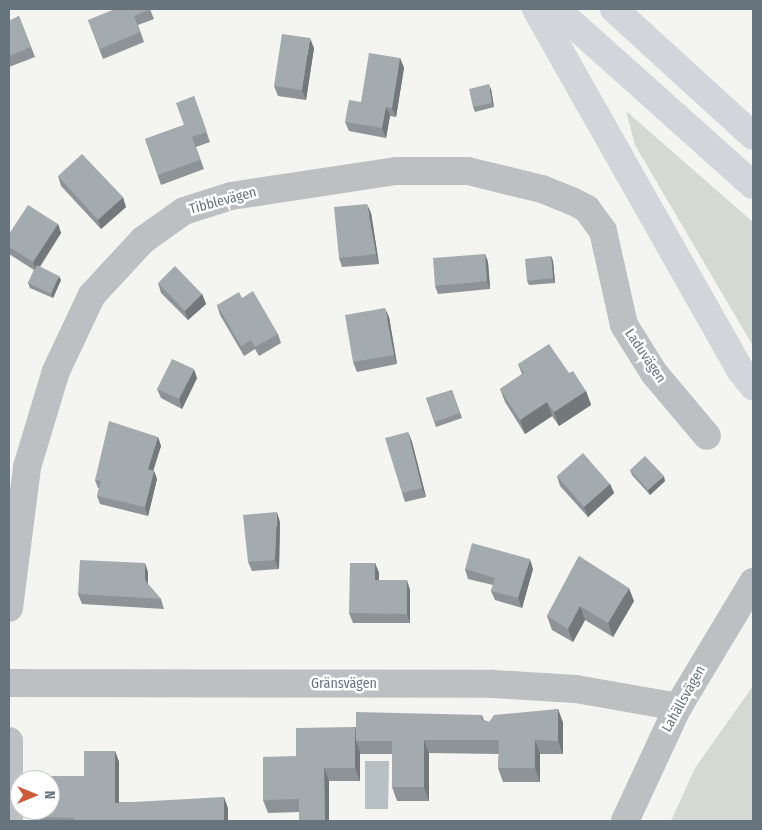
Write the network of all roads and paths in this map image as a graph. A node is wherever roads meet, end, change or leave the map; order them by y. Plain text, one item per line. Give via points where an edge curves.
1 (536, 9) edge
2 (556, 9) edge
3 (614, 9) edge
4 (753, 136) edge
5 (753, 185) edge
6 (587, 209) joint
7 (753, 386) edge
8 (708, 436) dead end
9 (753, 582) edge
10 (9, 608) edge
11 (9, 664) edge
12 (9, 683) edge
13 (9, 693) edge
14 (678, 707) junction
15 (9, 741) edge
16 (9, 821) edge
17 (625, 821) edge

1 - 7 highway via 740,370
2 - 5 highway
3 - 4 highway
6 - 8 street, Laduvägen via 603,231 624,325 654,373
6 - 10 street, Tibblevägen via 542,189 476,173 396,171 230,196 184,211 143,240 92,295 56,371 27,467
9 - 14 street, Lahällsvägen
11 - 12 street
12 - 13 street
12 - 14 street, Gränsvägen via 493,684 576,689
14 - 17 street, Lahällsvägen
15 - 16 street

